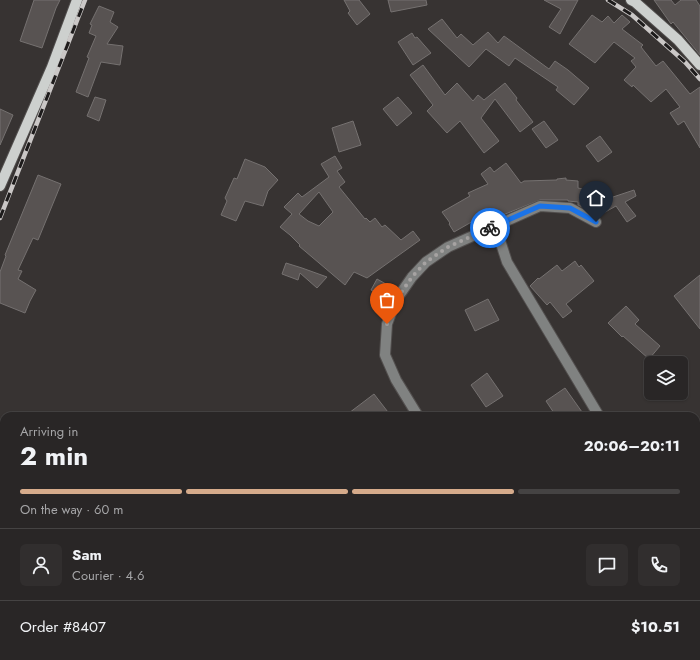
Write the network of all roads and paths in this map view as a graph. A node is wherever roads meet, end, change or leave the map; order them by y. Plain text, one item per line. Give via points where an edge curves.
1 (77, 0) edge
2 (631, 0) edge
3 (700, 65) edge
4 (0, 186) edge
5 (596, 222) dead end
6 (495, 225) junction
7 (416, 412) edge
8 (597, 412) edge

1 - 4 main road via 52,67
2 - 3 main road via 678,40
5 - 6 street via 570,208 540,206
6 - 7 street via 448,247 426,262 396,300 387,324 385,355 396,380
6 - 8 street via 507,262

